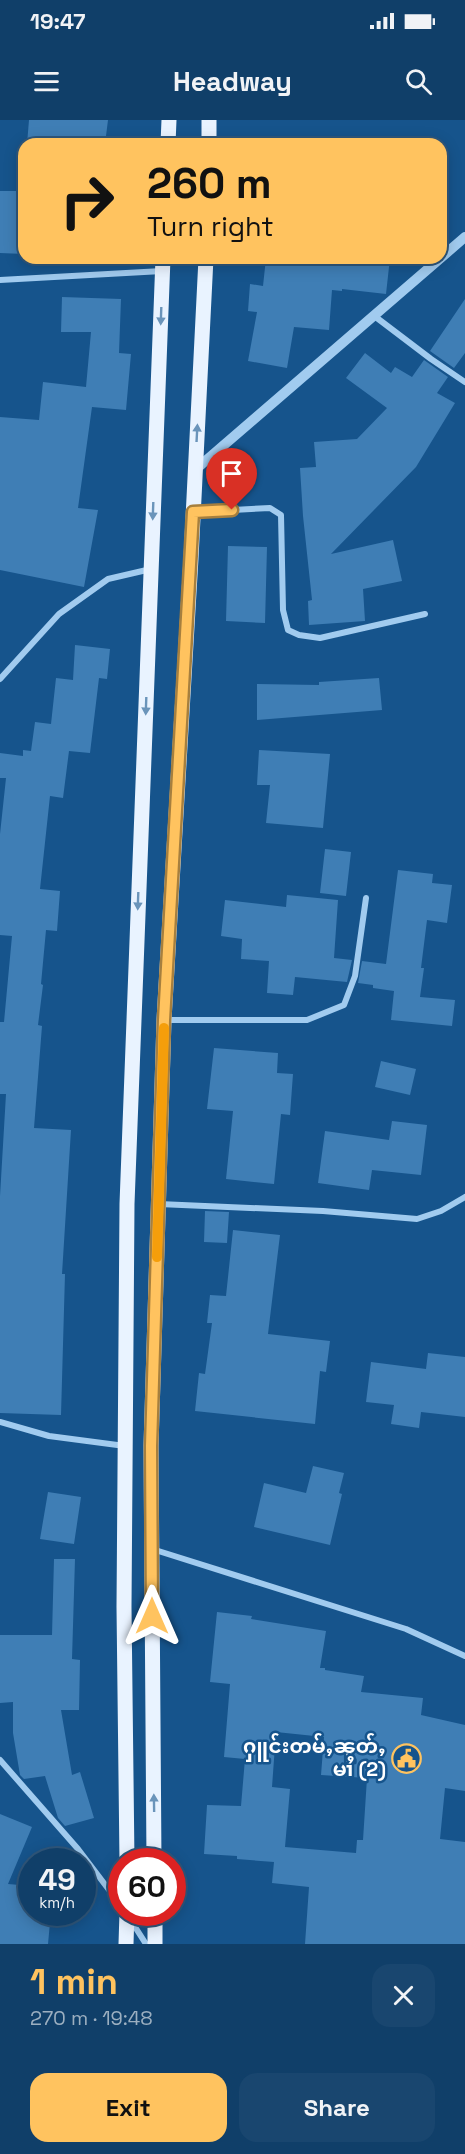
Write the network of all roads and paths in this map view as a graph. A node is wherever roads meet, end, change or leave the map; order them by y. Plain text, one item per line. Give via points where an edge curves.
1 (168, 120) edge
2 (209, 120) edge
3 (168, 138) edge
4 (208, 138) edge
5 (465, 237) edge
6 (447, 252) edge
7 (206, 264) edge
8 (433, 264) edge
9 (163, 265) edge
10 (0, 280) edge
11 (373, 315) junction
12 (465, 382) edge
13 (195, 470) junction
14 (193, 512) junction
15 (151, 569) junction
16 (425, 614) dead end
17 (0, 679) edge
18 (366, 897) dead end
19 (164, 1020) junction
20 (465, 1197) edge
21 (158, 1204) junction
22 (0, 1422) edge
23 (125, 1446) junction
24 (151, 1549) junction
25 (465, 1656) edge
26 (0, 1760) edge
27 (127, 1848) edge
28 (154, 1848) edge
29 (108, 1889) edge
30 (125, 1926) edge
31 (134, 1926) edge
32 (155, 1926) edge
33 (126, 1944) edge
34 (146, 1944) edge
35 (155, 1944) edge

1 - 3 main road
2 - 4 main road
5 - 6 street
13 -> 7 main road
8 - 11 street
9 - 10 street
9 -> 15 main road
11 - 12 street
11 - 13 street
13 - 14 main road
14 - 16 street via 270,508 281,515 283,610 288,630 298,635 320,638
14 - 19 main road
15 - 17 street via 108,579 59,614
15 -> 23 main road via 127,1204
18 - 19 street via 355,976 344,1005 306,1020
19 - 21 main road
20 - 21 street via 417,1219
21 - 24 main road
22 - 23 street via 49,1436
23 - 27 main road
24 - 25 street via 406,1629
28 -> 24 main road
26 - 29 street
30 - 33 main road
31 - 34 street
32 - 35 main road

